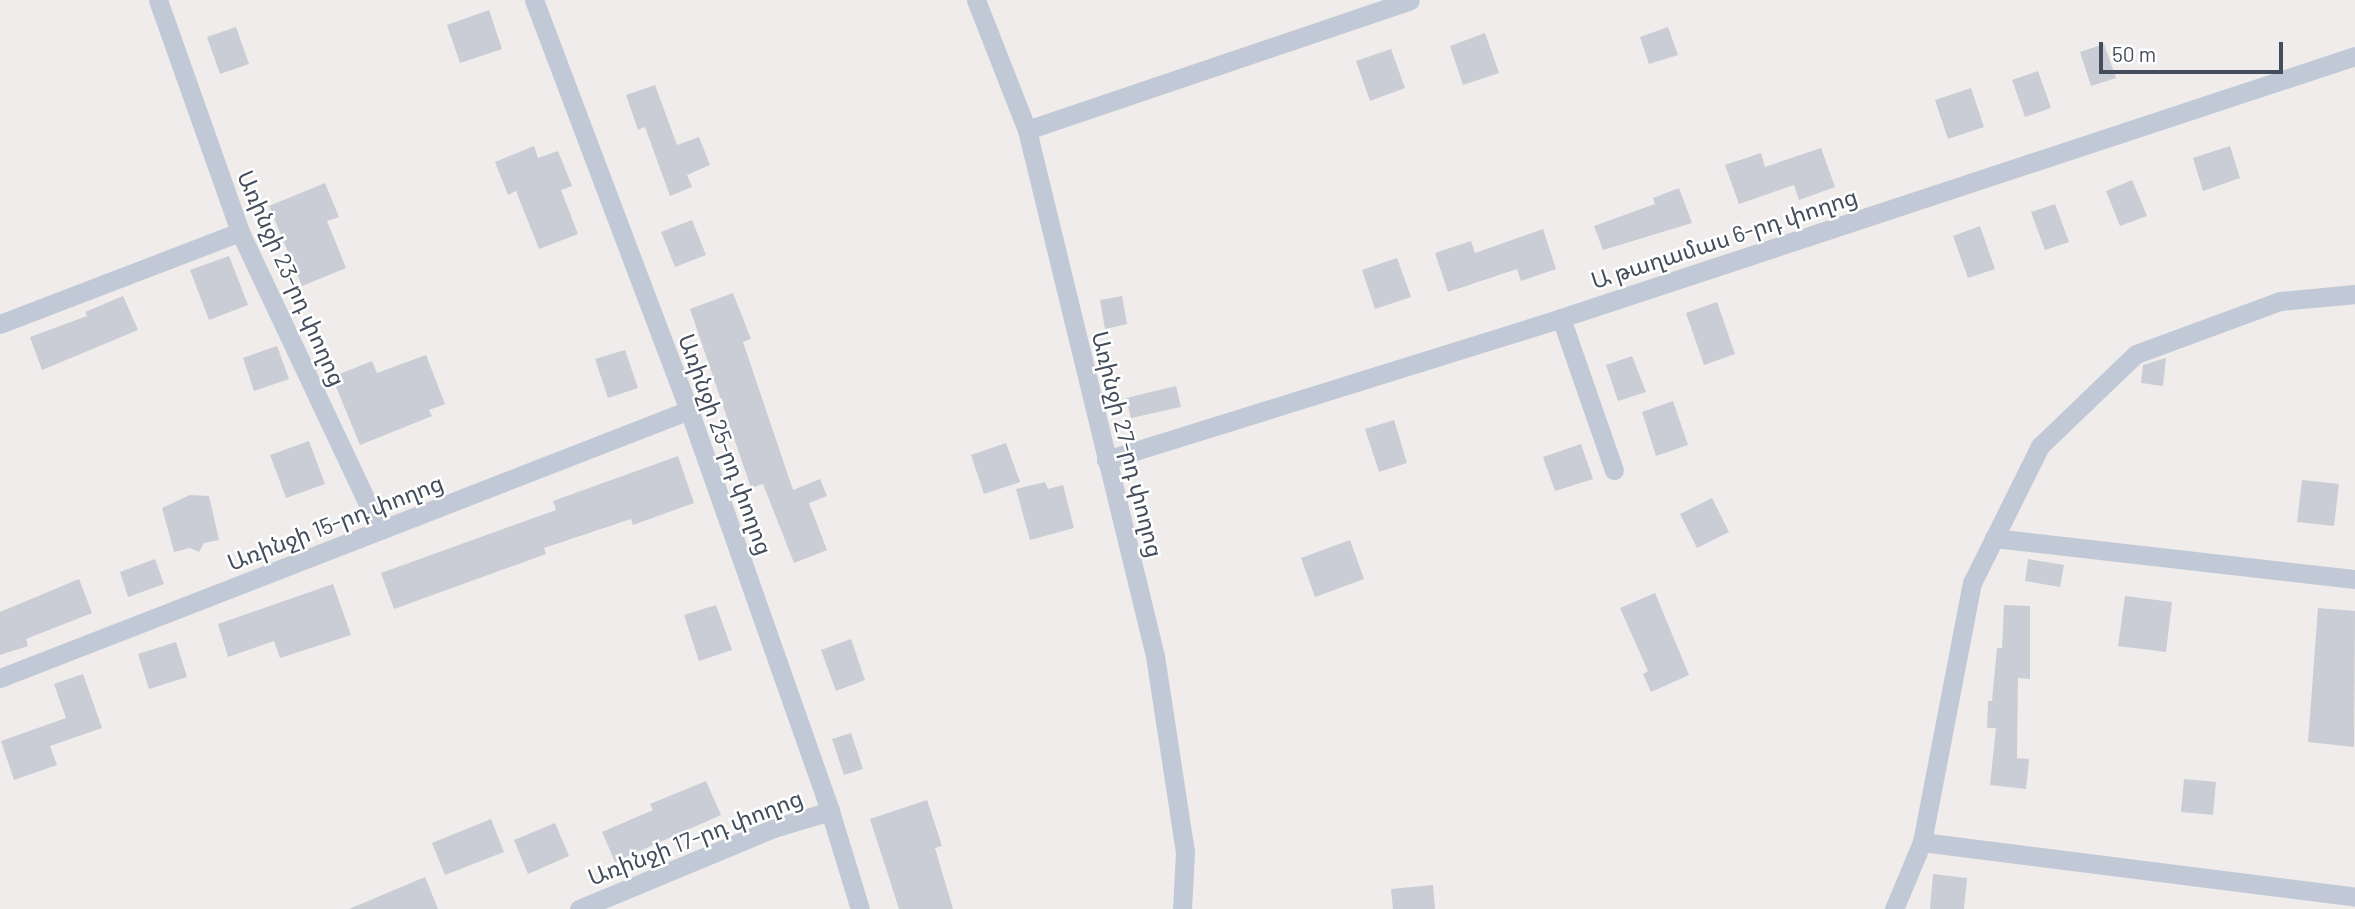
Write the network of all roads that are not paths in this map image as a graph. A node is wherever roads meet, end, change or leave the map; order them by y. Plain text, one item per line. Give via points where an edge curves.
1 (158, 0) edge
2 (534, 0) edge
3 (976, 0) edge
4 (1410, 0) edge
5 (2355, 56) edge
6 (1027, 130) junction
7 (240, 232) junction
8 (2355, 294) edge
9 (1561, 318) junction
10 (0, 324) edge
11 (689, 410) junction
12 (1106, 460) junction
13 (1614, 470) dead end
14 (380, 530) junction
15 (1994, 538) junction
16 (2355, 579) edge
17 (0, 678) edge
18 (830, 811) junction
19 (1922, 842) junction
20 (2355, 897) edge
21 (579, 909) edge
22 (860, 909) edge
23 (1182, 909) edge
24 (1894, 909) edge

1 - 7 street, Առինջի 23-րդ փողոց
2 - 11 street, Առինջի 25-րդ փողոց
3 - 6 street, Առինջի 27-րդ փողոց
4 - 6 street
5 - 9 street, Ա թաղամաս 6-րդ փողոց
6 - 12 street, Առինջի 27-րդ փողոց
7 - 10 street
7 - 14 street, Առինջի 23-րդ փողոց
8 - 15 street via 2280,301 2136,354 2040,446
9 - 12 street, Ա թաղամաս 6-րդ փողոց
9 - 13 street
11 - 14 street, Առինջի 15-րդ փողոց
11 - 18 street, Առինջի 25-րդ փողոց
12 - 23 street, Առինջի 27-րդ փողոց via 1155,656 1185,852
14 - 17 street, Առինջի 15-րդ փողոց
15 - 16 street
15 - 19 street via 1972,583
18 - 21 street, Առինջի 17-րդ փողոց via 774,828
18 - 22 street, Առինջի 25-րդ փողոց
19 - 20 street
19 - 24 street

